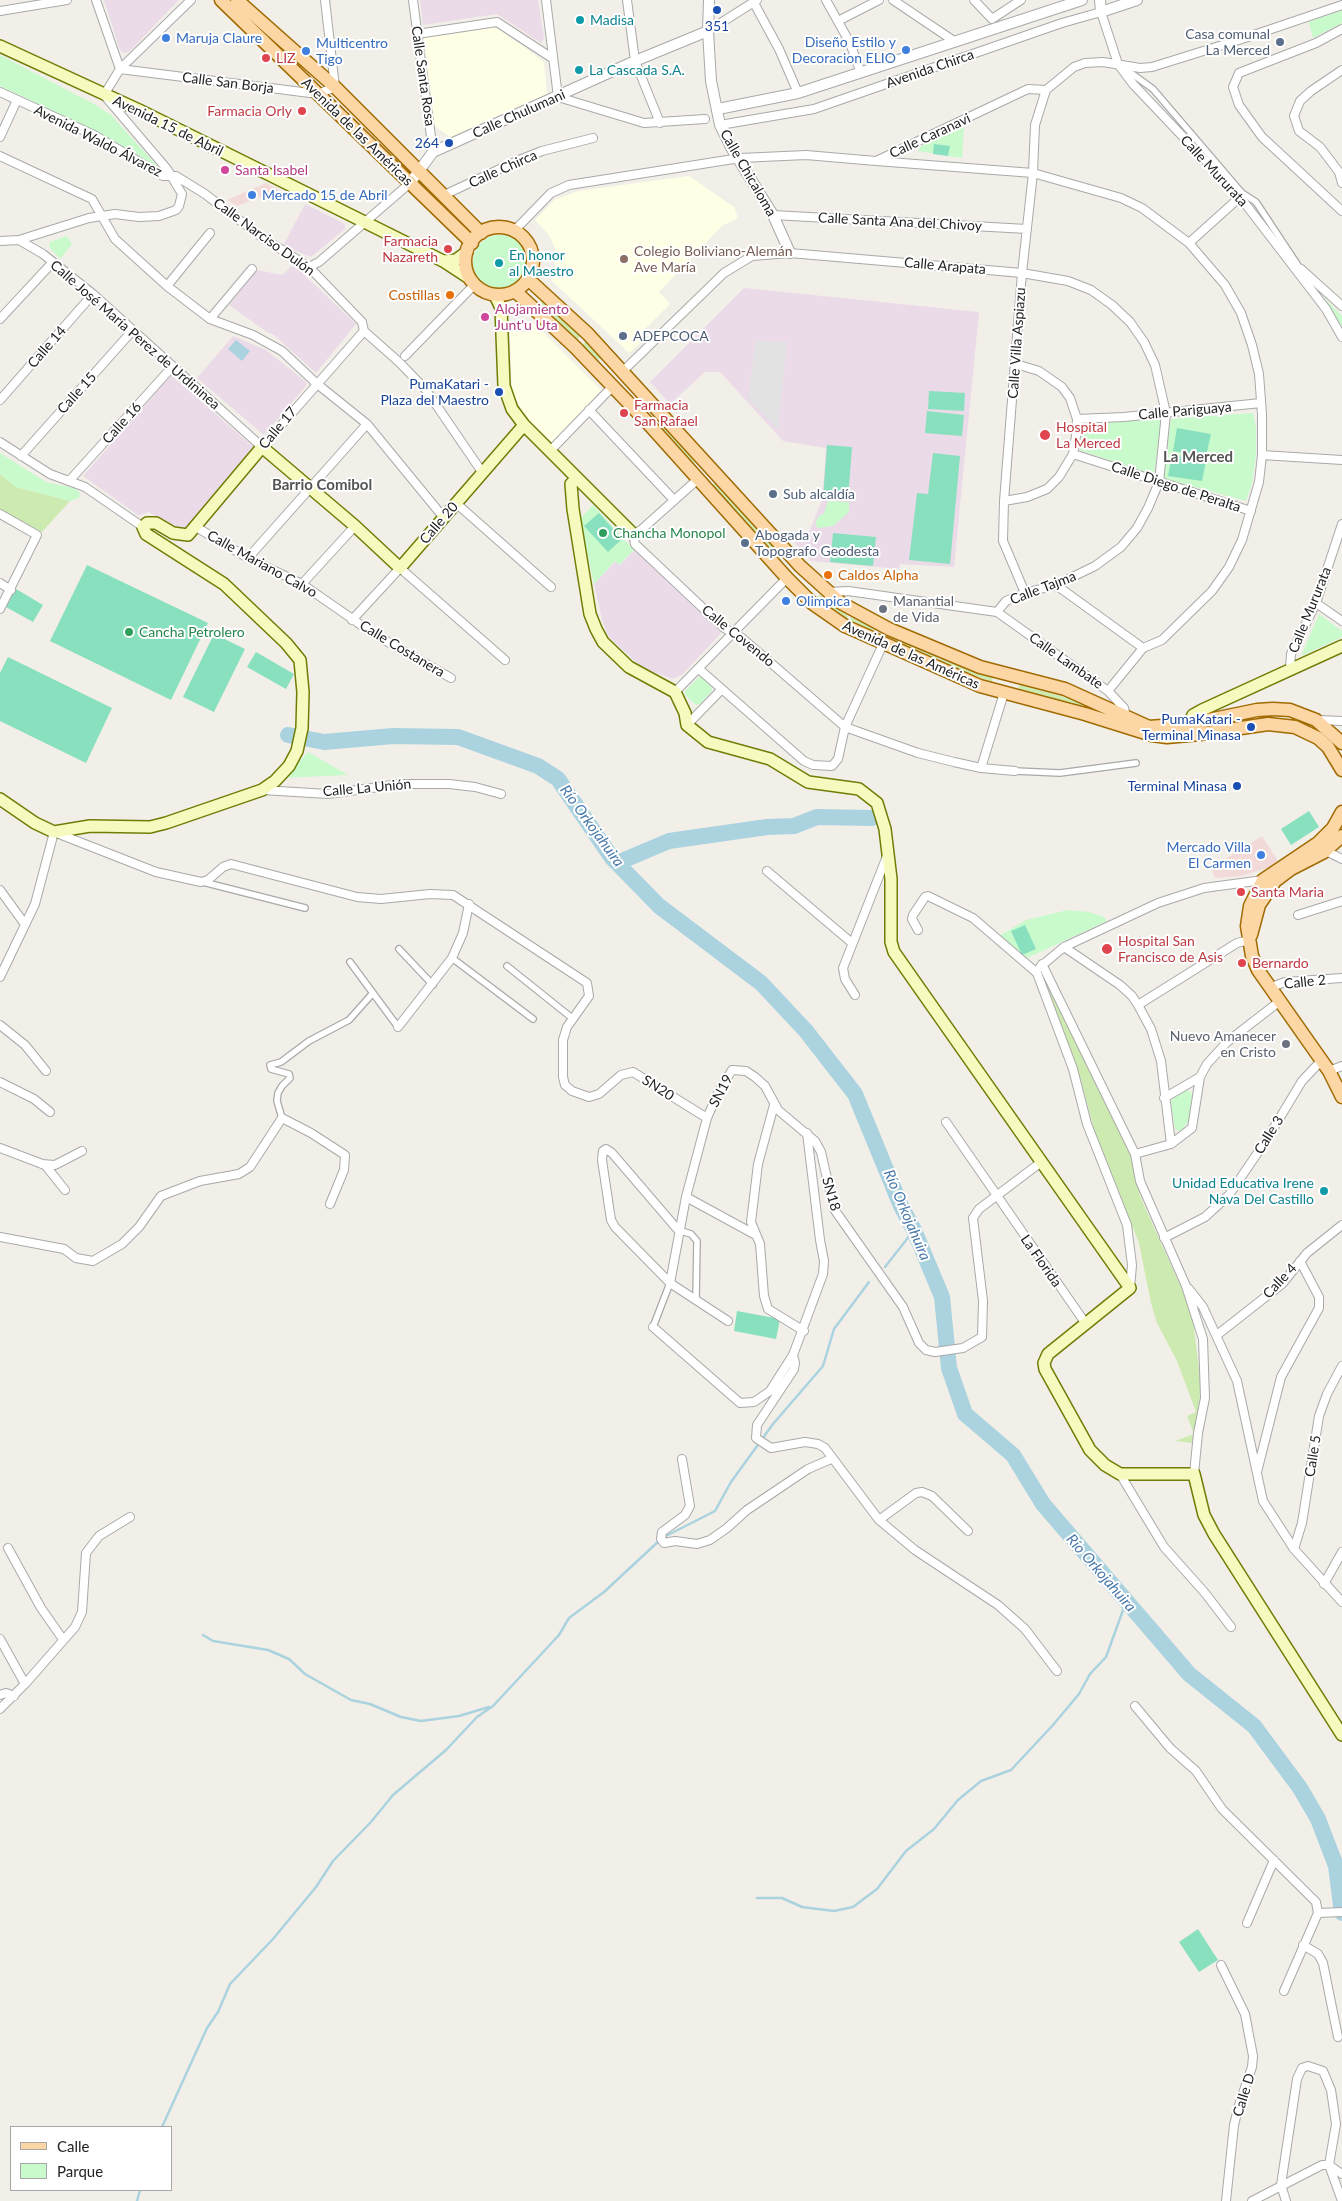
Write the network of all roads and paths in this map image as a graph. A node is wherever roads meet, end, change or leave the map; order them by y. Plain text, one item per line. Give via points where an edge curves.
1 (67, 0) edge
2 (96, 0) edge
3 (191, 0) edge
4 (221, 0) edge
5 (237, 0) edge
6 (325, 0) edge
7 (413, 0) edge
8 (546, 0) edge
9 (627, 0) edge
10 (709, 0) edge
11 (826, 0) edge
12 (879, 0) edge
13 (893, 0) edge
14 (974, 0) edge
15 (1021, 0) edge
16 (1082, 0) edge
17 (1100, 0) edge
18 (1137, 0) edge
19 (756, 1) edge
20 (1342, 5) edge
21 (0, 11) edge
22 (1101, 12) junction
23 (838, 21) junction
24 (1342, 29) edge
25 (708, 31) junction
26 (417, 34) junction
27 (954, 41) junction
28 (0, 46) edge
29 (552, 58) junction
30 (635, 61) junction
31 (1118, 64) junction
32 (120, 68) junction
33 (1342, 70) edge
34 (861, 73) junction
35 (335, 87) junction
36 (1046, 90) junction
37 (0, 92) edge
38 (798, 93) junction
39 (318, 94) junction
40 (104, 95) junction
41 (558, 97) junction
42 (17, 100) junction
43 (718, 109) junction
44 (705, 119) dead end
45 (660, 123) junction
46 (720, 125) junction
47 (0, 137) edge
48 (593, 138) dead end
49 (433, 152) junction
50 (0, 156) edge
51 (740, 158) junction
52 (876, 161) junction
53 (420, 173) junction
54 (1033, 173) junction
55 (170, 175) junction
56 (410, 183) junction
57 (1342, 183) edge
58 (444, 195) junction
59 (1240, 197) junction
60 (1342, 211) edge
61 (773, 215) junction
62 (102, 216) junction
63 (365, 222) junction
64 (1027, 229) junction
65 (514, 230) junction
66 (210, 233) dead end
67 (481, 233) junction
68 (19, 240) junction
69 (0, 241) edge
70 (1189, 243) junction
71 (469, 247) junction
72 (790, 253) junction
73 (1290, 260) junction
74 (443, 261) junction
75 (52, 262) junction
76 (309, 267) junction
77 (1299, 267) junction
78 (252, 269) dead end
79 (1022, 273) junction
80 (528, 279) junction
81 (472, 282) junction
82 (167, 286) junction
83 (515, 292) junction
84 (93, 294) junction
85 (495, 295) junction
86 (1342, 306) edge
87 (0, 319) edge
88 (210, 319) junction
89 (133, 330) junction
90 (364, 331) junction
91 (1342, 337) edge
92 (405, 356) dead end
93 (1016, 364) junction
94 (173, 366) junction
95 (623, 371) junction
96 (316, 383) junction
97 (613, 386) junction
98 (0, 400) edge
99 (1261, 404) junction
100 (589, 410) junction
101 (658, 410) junction
102 (1166, 413) junction
103 (1076, 419) junction
104 (646, 421) junction
105 (366, 424) junction
106 (524, 425) junction
107 (0, 442) edge
108 (262, 447) junction
109 (550, 451) junction
110 (1072, 454) junction
111 (1262, 455) junction
112 (21, 456) junction
113 (1342, 460) edge
114 (710, 467) junction
115 (482, 472) junction
116 (576, 478) junction
117 (698, 479) junction
118 (70, 480) junction
119 (1159, 482) junction
120 (310, 487) junction
121 (674, 500) junction
122 (1004, 502) junction
123 (457, 504) junction
124 (1251, 511) junction
125 (0, 514) edge
126 (444, 518) junction
127 (1342, 524) edge
128 (355, 526) junction
129 (144, 527) junction
130 (196, 527) junction
131 (633, 534) junction
132 (248, 558) junction
133 (800, 566) junction
134 (400, 568) junction
135 (787, 578) junction
136 (0, 584) edge
137 (302, 584) junction
138 (1056, 585) junction
139 (551, 587) dead end
140 (11, 590) junction
141 (827, 593) junction
142 (1025, 593) junction
143 (1316, 603) junction
144 (0, 608) edge
145 (997, 612) junction
146 (352, 620) junction
147 (1342, 621) edge
148 (889, 629) junction
149 (733, 632) junction
150 (882, 644) junction
151 (1342, 646) edge
152 (1143, 648) junction
153 (505, 660) dead end
154 (1290, 668) junction
155 (699, 669) junction
156 (1009, 675) junction
157 (451, 678) dead end
158 (721, 690) junction
159 (1108, 691) junction
160 (676, 692) junction
161 (1004, 693) junction
162 (1213, 720) junction
163 (1316, 720) junction
164 (1124, 721) junction
165 (1342, 721) edge
166 (1189, 724) junction
167 (687, 725) junction
168 (844, 727) junction
169 (1200, 734) junction
170 (1342, 743) edge
171 (1136, 763) dead end
172 (981, 768) junction
173 (1015, 770) joint
174 (1342, 770) edge
175 (262, 790) junction
176 (500, 794) dead end
177 (0, 799) edge
178 (1342, 812) edge
179 (54, 832) junction
180 (1339, 833) edge
181 (1321, 848) junction
182 (887, 856) junction
183 (1342, 860) edge
184 (767, 872) dead end
185 (1263, 880) junction
186 (200, 882) junction
187 (0, 890) edge
188 (1342, 901) edge
189 (469, 904) junction
190 (305, 908) dead end
191 (1298, 915) dead end
192 (24, 923) junction
193 (918, 930) dead end
194 (1249, 940) junction
195 (852, 943) junction
196 (1064, 947) junction
197 (399, 949) dead end
198 (452, 958) junction
199 (350, 962) dead end
200 (3, 963) edge
201 (1042, 964) junction
202 (507, 966) dead end
203 (1036, 973) junction
204 (0, 977) edge
205 (1342, 978) edge
206 (433, 985) junction
207 (1269, 988) junction
208 (373, 993) junction
209 (855, 995) dead end
210 (1280, 1001) junction
211 (1138, 1005) junction
212 (572, 1018) junction
213 (533, 1019) dead end
214 (0, 1025) edge
215 (398, 1027) joint
216 (1325, 1066) junction
217 (1342, 1066) edge
218 (738, 1069) joint
219 (46, 1071) dead end
220 (1200, 1077) junction
221 (0, 1082) edge
222 (1342, 1097) edge
223 (1164, 1098) junction
224 (774, 1105) junction
225 (50, 1112) dead end
226 (282, 1118) junction
227 (707, 1118) junction
228 (946, 1122) dead end
229 (807, 1133) junction
230 (1170, 1144) junction
231 (0, 1148) edge
232 (82, 1151) dead end
233 (1135, 1154) junction
234 (1040, 1163) junction
235 (42, 1164) junction
236 (65, 1190) dead end
237 (686, 1197) junction
238 (997, 1197) junction
239 (330, 1204) dead end
240 (1342, 1225) edge
241 (678, 1230) junction
242 (754, 1234) junction
243 (0, 1237) edge
244 (1164, 1238) junction
245 (1300, 1260) junction
246 (670, 1284) junction
247 (1186, 1286) junction
248 (1130, 1288) junction
249 (696, 1299) junction
250 (728, 1321) dead end
251 (1086, 1324) junction
252 (653, 1327) joint
253 (804, 1330) junction
254 (1217, 1335) junction
255 (793, 1355) junction
256 (1342, 1366) edge
257 (682, 1459) dead end
258 (831, 1459) junction
259 (1257, 1472) junction
260 (1120, 1474) junction
261 (1194, 1474) junction
262 (130, 1517) dead end
263 (879, 1520) junction
264 (968, 1531) dead end
265 (8, 1548) dead end
266 (1294, 1549) junction
267 (1342, 1552) edge
268 (1324, 1584) junction
269 (1342, 1602) edge
270 (1230, 1627) dead end
271 (0, 1638) edge
272 (62, 1638) junction
273 (1057, 1671) dead end
274 (25, 1684) junction
275 (0, 1696) edge
276 (14, 1696) junction
277 (1135, 1706) dead end
278 (0, 1709) edge
279 (1342, 1734) edge
280 (1274, 1860) junction
281 (1342, 1912) edge
282 (1322, 1914) junction
283 (1247, 1924) dead end
284 (1303, 1945) junction
285 (1221, 1965) dead end
286 (1284, 1991) dead end
287 (1338, 2037) dead end
288 (1329, 2165) junction
289 (1342, 2174) edge
290 (1281, 2185) junction
291 (1226, 2201) edge
292 (1252, 2201) edge
293 (1286, 2201) edge
294 (1342, 2201) edge

1 - 21 street
2 - 32 street
3 - 32 street
4 - 39 main road, Avenida de las Américas
5 - 35 main road, Avenida de las Américas
6 - 35 street
7 - 26 street, Calle Santa Rosa
8 - 29 street
9 - 30 street
10 - 25 street, Calle Chicaloma
11 - 23 street
12 - 23 street
13 - 27 street
14 - 15 street via 992,19
16 - 27 street, Avenida Chirca
17 - 22 street, Calle Mururata
18 - 22 street, Avenida Chirca
19 - 25 street, Calle Chulumani
19 - 38 street
20 - 31 street via 1152,66 1140,68
22 - 31 street, Calle Mururata
22 - 46 street, Avenida Chirca via 814,110
23 - 34 street
24 - 60 street via 1316,43 1239,73 1233,87 1239,105 1262,137
25 - 30 street, Calle Chulumani
25 - 43 street, Calle Chicaloma via 711,81
26 - 29 street via 497,22
26 - 49 street, Calle Santa Rosa
27 - 34 street, Avenida Chirca
28 - 40 main road, Avenida 15 de Abril
29 - 41 street
30 - 41 street, Calle Chulumani
30 - 45 street
31 - 36 street via 1103,62 1074,67
31 - 59 street, Calle Mururata
31 - 77 street via 1153,90 1242,193 1256,202
32 - 39 street, Calle San Borja
32 - 40 street
33 - 57 street via 1311,90 1300,101 1294,116 1299,131 1320,147 1339,172
34 - 38 street, Avenida Chirca
35 - 39 street, Calle San Borja
35 - 53 main road, Avenida de las Américas
36 - 52 street, Calle Caranavi via 1028,89
36 - 54 street, Calle Villa Aspiazu via 1035,126
37 - 42 street, Avenida Waldo Álvarez
38 - 43 street, Avenida Chirca
39 - 56 main road, Avenida de las Américas
40 - 55 street
40 - 63 main road, Avenida 15 de Abril
41 - 45 street via 636,122
41 - 49 street, Calle Chulumani
42 - 47 street
42 - 55 street, Avenida Waldo Álvarez via 94,135 163,176
43 - 46 street, Calle Chicaloma
44 - 45 street
46 - 51 street, Calle Chicaloma
48 - 58 street, Calle Chirca via 542,151
49 - 53 street
50 - 62 street via 92,199
51 - 52 street, Calle Caranavi via 806,155
51 - 61 street, Calle Chicaloma
51 - 65 street, Calle Caranavi via 569,185 551,193
52 - 54 street
53 - 56 street
53 - 58 main road, Avenida de las Américas
54 - 64 street, Calle Villa Aspiazu
54 - 70 street via 1121,198 1142,208
55 - 62 street via 182,194 176,210 144,217
55 - 76 street, Calle Narciso Dulón via 205,194 263,238
56 - 63 street
56 - 71 main road, Avenida de las Américas
58 - 67 main road, Avenida de las Américas
59 - 70 street
59 - 73 street, Calle Mururata
61 - 64 street, Calle Santa Ana del Chivoy
61 - 72 street, Calle Chicaloma
62 - 68 street
62 - 82 street via 115,239
63 - 74 main road, Avenida 15 de Abril
63 - 76 street via 320,262
64 - 79 street, Calle Villa Aspiazu
65 - 67 main road via 496,228
65 - 80 main road via 531,248 533,267
66 - 82 street
67 - 71 main road
68 - 69 street
68 - 75 street, Calle José María Perez de Urdininea
70 - 99 street via 1226,285 1241,313 1259,374
71 - 74 main road via 456,260
71 - 81 main road via 466,266
72 - 79 street, Calle Arapata
72 - 95 street, Calle Arapata via 752,256 731,268
73 - 77 street
73 - 91 street, Calle Mururata
74 - 81 main road, Avenida 15 de Abril
75 - 84 street, Calle José María Perez de Urdininea
75 - 87 street
76 - 90 street, Calle Narciso Dulón via 362,322
77 - 86 street
78 - 88 street
79 - 93 street, Calle Villa Aspiazu
79 - 102 street, Calle Arapata via 1068,281 1090,290 1130,322 1155,366
80 - 83 main road
80 - 95 main road, Avenida de las Américas
81 - 85 main road
81 - 92 street
82 - 88 street
83 - 85 main road
83 - 97 main road, Avenida de las Américas
84 - 89 street, Calle José María Perez de Urdininea
84 - 98 street, Calle 14
85 - 106 main road, Calle Covendo via 501,308 506,397
88 - 96 street via 269,342
89 - 94 street, Calle José María Perez de Urdininea
89 - 112 street, Calle 15
90 - 96 street, Calle 17
90 - 115 street, Calle Narciso Dulón via 426,390
93 - 103 street via 1039,371 1062,387 1070,398
93 - 122 street, Calle Villa Aspiazu
94 - 108 street, Calle José María Perez de Urdininea
94 - 118 street, Calle 16
95 - 97 main road
95 - 101 main road, Avenida de las Américas
96 - 105 street
96 - 108 street, Calle 17
97 - 100 street
97 - 104 main road, Avenida de las Américas
99 - 102 street, Calle Pariguaya
99 - 111 street
100 - 109 street
100 - 121 street
101 - 104 main road
101 - 114 main road, Avenida de las Américas
102 - 103 street, Calle Pariguaya
102 - 119 street, Calle Arapata
103 - 110 street
104 - 117 main road, Avenida de las Américas
105 - 120 street
105 - 126 street
106 - 109 main road, Calle Covendo
106 - 115 main road, Calle 20
107 - 112 street
108 - 120 main road
108 - 130 main road, Calle 17
109 - 116 main road, Calle Covendo
110 - 119 street, Calle Diego de Peralta
110 - 122 street via 1059,477 1047,489
111 - 113 street
111 - 124 street
112 - 118 street via 50,474
114 - 117 main road
114 - 133 main road, Avenida de las Américas
115 - 123 main road, Calle 20
116 - 131 main road, Calle Covendo
116 - 160 main road via 571,484 573,509 590,614 596,629 603,642 628,667
117 - 121 street
117 - 135 main road, Avenida de las Américas
118 - 129 street
119 - 124 street, Calle Diego de Peralta
119 - 138 street, Calle Tajma via 1137,528 1121,547 1095,566
120 - 128 main road
120 - 132 street
121 - 131 street
122 - 142 street, Calle Villa Aspiazu via 1003,541
123 - 126 main road, Calle 20
123 - 139 street
124 - 152 street via 1229,567 1212,591 1162,640
125 - 140 street via 37,535
126 - 134 main road, Calle 20
127 - 143 street, Calle Mururata
128 - 134 main road
128 - 137 street
129 - 130 main road via 147,523 156,523 185,536
129 - 175 main road via 146,534 224,584 300,660 302,728 296,751 284,771
130 - 132 street, Calle Mariano Calvo
131 - 149 street, Calle Covendo via 635,544 724,628
132 - 137 street, Calle Mariano Calvo
133 - 135 main road
133 - 141 main road, Avenida de las Américas
134 - 146 street, Calle 20
134 - 153 street
135 - 149 street
135 - 150 main road, Avenida de las Américas via 834,620
136 - 140 street
137 - 146 street, Calle Mariano Calvo
138 - 142 street, Calle Tajma
138 - 152 street
140 - 144 street
141 - 145 street, Calle Tajma via 848,591
141 - 148 main road, Avenida de las Américas
142 - 145 street, Calle Tajma via 1006,601
143 - 147 street
143 - 154 street, Calle Mururata via 1291,654
145 - 159 street, Calle Lambate
146 - 157 street, Calle Costanera
148 - 150 main road
148 - 156 main road, Avenida de las Américas via 980,667
149 - 155 street
149 - 168 street, Calle Covendo
150 - 161 main road, Avenida de las Américas
150 - 168 street
151 - 154 main road
152 - 159 street
154 - 166 main road via 1202,710 1193,715
155 - 158 street
155 - 160 street
156 - 161 main road
156 - 164 main road, Avenida de las Américas via 1065,689
158 - 167 street
158 - 168 street via 804,761 813,765 832,766 838,759
159 - 164 street, Calle Lambate via 1124,708
160 - 167 main road
161 - 164 main road, Avenida de las Américas
161 - 172 street
162 - 163 main road, Avenida de las Américas via 1273,709 1290,710
162 - 166 main road, Avenida de las Américas
162 - 169 main road
163 - 165 street
163 - 170 main road
164 - 166 main road, Avenida de las Américas via 1156,728
164 - 169 main road, Avenida de las Américas via 1152,735
167 - 182 main road via 708,742 770,759 808,782 859,789 869,795 882,815
168 - 172 street, Calle Covendo via 918,753
169 - 174 main road, Avenida de las Américas via 1268,724 1295,727 1318,738 1328,747
171 - 173 street, Calle Covendo via 1060,773
172 - 173 street, Calle Covendo
175 - 176 street, Calle La Unión via 328,794 400,784 449,784
175 - 179 main road via 166,824 150,827 90,826
177 - 179 main road
178 - 180 main road
179 - 186 street via 156,872
179 - 192 street via 41,885
180 - 181 main road
181 - 183 street
181 - 185 main road
181 - 194 main road via 1274,881 1259,906
182 - 195 street
182 - 234 main road via 894,952
184 - 195 street
185 - 194 main road via 1250,906
185 - 196 street via 1189,892
186 - 189 street, SN20 via 231,864 357,897 381,900 444,893
186 - 190 street
187 - 192 street
188 - 191 street
189 - 198 street via 463,933
189 - 212 street, SN20 via 587,983 589,996
192 - 200 street
193 - 203 street via 913,915 928,896 973,918
194 - 207 main road via 1258,970
194 - 211 street via 1237,943
195 - 209 street via 843,968 845,979
196 - 201 street
196 - 211 street via 1120,986
197 - 206 street
198 - 206 street
198 - 213 street
199 - 208 street
200 - 204 street
201 - 203 street
201 - 233 street
202 - 212 street
203 - 248 street via 1073,1069 1087,1124 1127,1225 1132,1265
205 - 207 street, Calle 2 via 1285,982
206 - 215 street
207 - 210 main road
208 - 215 street
208 - 226 street via 349,1020 309,1041 281,1062 270,1065 271,1069 289,1074 290,1078 278,1093
210 - 216 main road
210 - 220 street, Calle 2 via 1227,1042
211 - 223 street via 1151,1029 1161,1061
212 - 227 street, SN20 via 563,1040 562,1056 565,1085 572,1091 589,1097 599,1094 621,1075 633,1072
214 - 219 street via 25,1045
216 - 217 street
216 - 222 main road
216 - 244 street, Calle 3 via 1302,1081 1229,1195 1205,1217
218 - 224 street, SN18 via 751,1074 765,1086
218 - 227 street, SN19 via 728,1074
220 - 223 street, Calle 2
220 - 230 street via 1194,1122
221 - 225 street via 34,1099
223 - 230 street
224 - 229 street, SN18
224 - 242 street via 758,1164 751,1222
226 - 239 street via 345,1155 344,1170
226 - 243 street via 250,1167 240,1174 200,1181 161,1196 122,1244 93,1261 76,1258 64,1249
227 - 237 street, SN19
228 - 238 street, La Florida
229 - 238 street, SN18 via 821,1152 828,1189 840,1219 903,1306 919,1344 926,1350 963,1348 982,1337 980,1269 973,1218 979,1208
229 - 253 street via 824,1261 819,1290
230 - 233 street
231 - 235 street
232 - 235 street via 55,1165
233 - 244 street via 1140,1181
234 - 238 street
234 - 248 main road
235 - 236 street
237 - 241 street, SN19
237 - 242 street
238 - 251 street, La Florida
240 - 245 street, Calle 4
241 - 246 street, SN19
241 - 246 street via 612,1153 606,1149 603,1151 611,1220 626,1240
241 - 249 street via 691,1234 697,1241
242 - 253 street via 760,1244 768,1309
244 - 247 street
245 - 254 street, Calle 4 via 1282,1284
245 - 259 street via 1319,1297 1319,1308 1281,1377
246 - 249 street
246 - 252 street
247 - 254 street via 1203,1307
247 - 261 street via 1203,1339 1205,1398
248 - 251 main road
249 - 250 street
251 - 260 main road via 1048,1354 1045,1369 1090,1450
252 - 255 street via 740,1403 754,1402 770,1391
253 - 255 street
254 - 259 street via 1237,1381
255 - 258 street via 794,1369 757,1425 756,1438 767,1447 813,1443 825,1448
256 - 266 street, Calle 5 via 1319,1416 1302,1522
257 - 258 street via 690,1506 685,1515 666,1527 661,1537 664,1543 697,1544 710,1540 746,1510 808,1469
258 - 263 street
259 - 266 street via 1263,1501
260 - 261 main road
260 - 270 street via 1164,1547 1206,1593
261 - 279 main road via 1204,1515 1214,1534
262 - 272 street via 100,1536 86,1553 82,1612 75,1627
263 - 264 street via 922,1492 932,1496
263 - 273 street via 915,1550 998,1605 1025,1629
265 - 272 street via 40,1608
266 - 268 street
267 - 268 street
268 - 269 street
271 - 274 street
272 - 274 street
274 - 276 street
275 - 276 street via 6,1693
276 - 278 street
277 - 280 street via 1170,1748 1196,1771 1222,1809
280 - 282 street via 1308,1892
280 - 283 street
281 - 282 street
282 - 284 street
284 - 286 street
284 - 287 street via 1318,1954 1323,1963
285 - 291 street, Calle D via 1245,2014 1253,2056 1234,2125
288 - 289 street
288 - 290 street via 1322,2165
288 - 290 street via 1336,2124 1331,2090 1323,2070 1308,2066 1302,2068 1297,2079
288 - 294 street
290 - 292 street
290 - 293 street

